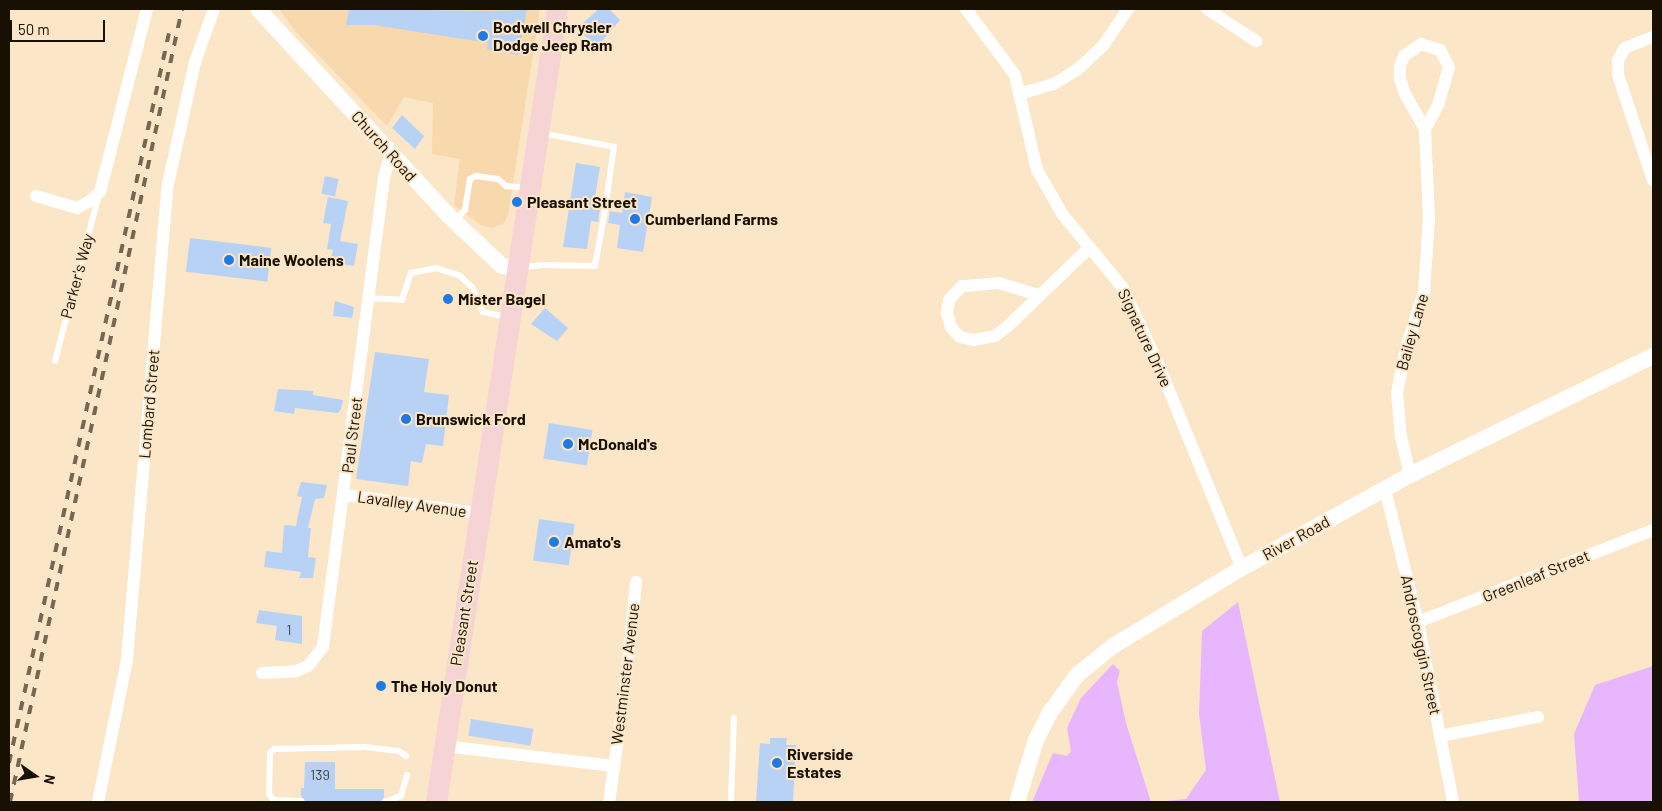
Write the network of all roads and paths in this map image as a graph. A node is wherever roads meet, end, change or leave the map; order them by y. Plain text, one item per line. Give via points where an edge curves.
1 (147, 9) edge
2 (214, 9) edge
3 (557, 9) edge
4 (966, 9) edge
5 (1128, 9) edge
6 (1207, 9) edge
7 (262, 10) edge
8 (1653, 37) edge
9 (1256, 41) dead end
10 (1019, 94) junction
11 (1425, 129) junction
12 (539, 132) junction
13 (391, 152) junction
14 (1653, 180) edge
15 (530, 189) junction
16 (100, 192) junction
17 (36, 196) dead end
18 (455, 221) junction
19 (1090, 247) junction
20 (519, 268) junction
21 (1038, 295) junction
22 (369, 298) junction
23 (511, 318) junction
24 (1653, 356) edge
25 (55, 361) dead end
26 (1410, 475) junction
27 (1386, 489) junction
28 (345, 495) junction
29 (479, 514) junction
30 (1653, 530) edge
31 (1242, 568) junction
32 (636, 582) dead end
33 (1418, 622) junction
34 (262, 673) dead end
35 (1538, 717) dead end
36 (734, 718) dead end
37 (1440, 736) junction
38 (444, 746) junction
39 (406, 756) dead end
40 (614, 766) junction
41 (407, 775) dead end
42 (301, 800) dead end
43 (98, 802) edge
44 (385, 802) edge
45 (436, 802) edge
46 (609, 802) edge
47 (731, 802) edge
48 (1017, 802) edge
49 (1453, 802) edge

1 - 16 street
2 - 43 street, Lombard Street via 195,62 168,184 127,659
3 - 12 highway, Pleasant Street
4 - 10 street, Signature Drive via 1015,74
5 - 10 street via 1103,46 1078,69 1054,84
6 - 9 street
7 - 13 street, Church Road
8 - 14 street via 1625,48 1618,60 1618,69
10 - 19 street, Signature Drive via 1037,170 1063,215
11 - 11 street, Bailey Lane via 1438,105 1449,67 1440,50 1421,44 1404,56 1400,79
11 - 26 street, Bailey Lane via 1429,218 1424,292 1406,348 1398,393 1401,437
12 - 15 highway, Pleasant Street
12 - 20 lane via 614,147 613,157 595,266
13 - 18 street, Church Road
13 - 22 street, Paul Street
15 - 18 lane via 506,186 498,179 476,176 470,179 465,210
15 - 20 highway, Pleasant Street
16 - 17 street via 77,208
16 - 25 lane, Parker's Way
18 - 20 street, Church Road via 502,266
19 - 21 street
19 - 31 street, Signature Drive via 1122,288 1159,366
20 - 23 highway, Pleasant Street
21 - 21 street via 1007,327 984,340 960,337 951,327 947,313 950,300 962,286 999,284
22 - 23 lane via 402,300 411,274 436,268 449,270 472,286 483,312
22 - 28 street, Paul Street
23 - 29 highway, Pleasant Street
24 - 26 street, River Road
26 - 27 street, River Road
27 - 31 street, River Road
27 - 33 street, Androscoggin Street
28 - 29 street, Lavalley Avenue
28 - 34 street, Paul Street via 323,647 308,666 296,672
29 - 38 highway, Pleasant Street
30 - 33 street, Greenleaf Street
31 - 48 street, River Road via 1127,637 1078,675 1049,714 1036,740
32 - 40 street, Westminster Avenue
33 - 37 street, Androscoggin Street
35 - 37 street
36 - 47 lane
37 - 49 street, Androscoggin Street
38 - 40 street, Westminster Avenue
38 - 45 highway, Pleasant Street
39 - 42 lane via 399,751 365,747 274,749 270,753 269,794 274,800
40 - 46 street, Westminster Avenue
41 - 44 lane via 400,796

